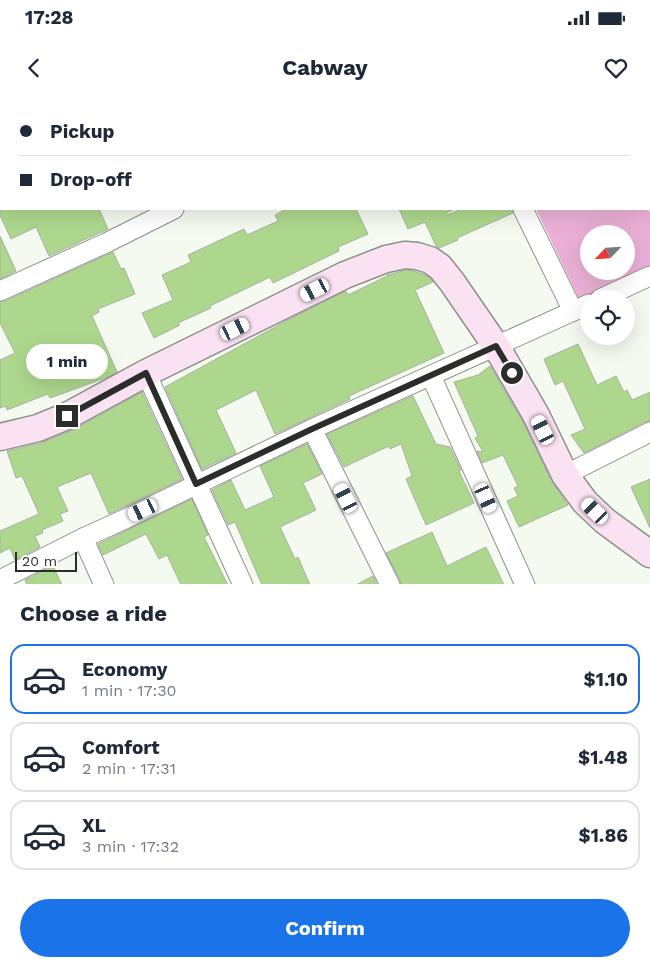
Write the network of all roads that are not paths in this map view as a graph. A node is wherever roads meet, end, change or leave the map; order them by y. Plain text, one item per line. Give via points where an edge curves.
1 (172, 210) edge
2 (524, 210) edge
3 (650, 276) edge
4 (620, 290) edge
5 (0, 291) edge
6 (580, 306) edge
7 (580, 308) edge
8 (496, 346) junction
9 (146, 373) junction
10 (431, 376) junction
11 (312, 429) junction
12 (650, 432) edge
13 (0, 437) edge
14 (565, 475) junction
15 (196, 484) junction
16 (83, 538) junction
17 (650, 554) edge
18 (0, 580) edge
19 (104, 584) edge
20 (243, 584) edge
21 (390, 584) edge
22 (525, 584) edge

1 - 5 street
2 - 6 street
3 - 4 street
7 - 8 street
8 - 9 main road via 440,267 430,260 404,255 345,275
8 - 10 street
8 - 14 main road via 536,415
9 - 13 main road via 67,416 38,428
9 - 15 street
10 - 11 street
10 - 22 street
11 - 15 street
11 - 21 street
12 - 14 street
14 - 17 main road via 585,502 605,521
15 - 16 street
15 - 20 street
16 - 18 street
16 - 19 street

